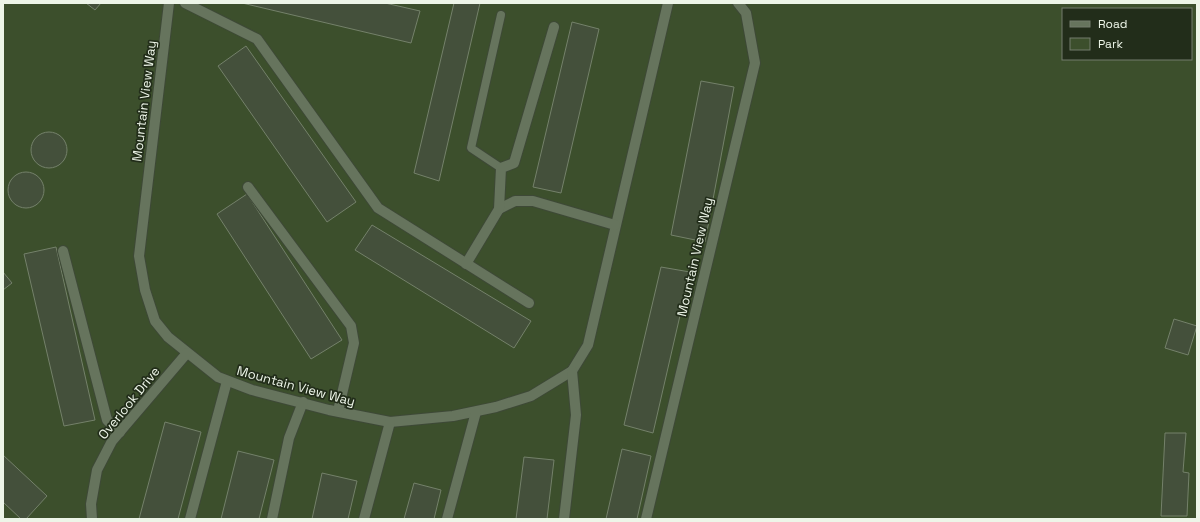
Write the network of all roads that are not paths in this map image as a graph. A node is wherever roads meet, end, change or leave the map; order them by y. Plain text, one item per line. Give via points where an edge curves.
1 (169, 3) edge
2 (185, 3) edge
3 (668, 3) edge
4 (738, 3) edge
5 (501, 15) dead end
6 (554, 26) dead end
7 (500, 168) junction
8 (248, 187) dead end
9 (499, 208) junction
10 (615, 225) junction
11 (63, 252) dead end
12 (466, 264) junction
13 (529, 303) dead end
14 (187, 353) junction
15 (572, 371) junction
16 (227, 381) junction
17 (304, 402) junction
18 (338, 412) junction
19 (476, 412) junction
20 (390, 422) junction
21 (120, 432) junction
22 (92, 519) edge
23 (190, 519) edge
24 (272, 519) edge
25 (364, 519) edge
26 (447, 519) edge
27 (564, 519) edge
28 (646, 519) edge

1 - 14 street, Mountain View Way via 139,256 145,290 155,321 168,337
2 - 12 street via 257,39 378,208
3 - 10 street, Mountain View Way
4 - 28 street, Mountain View Way via 746,13 755,63
5 - 7 lane via 471,148
6 - 7 street via 514,163
7 - 9 street
8 - 18 street via 351,326 354,343
9 - 10 street via 515,201 534,201
9 - 12 street
10 - 15 street, Mountain View Way via 588,345
11 - 21 street via 106,420
12 - 13 street
14 - 16 street, Mountain View Way
14 - 21 street, Overlook Drive
15 - 19 street, Mountain View Way via 531,396
15 - 27 street via 576,415
16 - 17 street, Mountain View Way via 252,390
16 - 23 street
17 - 18 street, Mountain View Way
17 - 24 street via 289,438
18 - 20 street, Mountain View Way
19 - 20 street, Mountain View Way
19 - 26 street
20 - 25 street
21 - 22 street, Overlook Drive via 112,441 97,470 91,504

